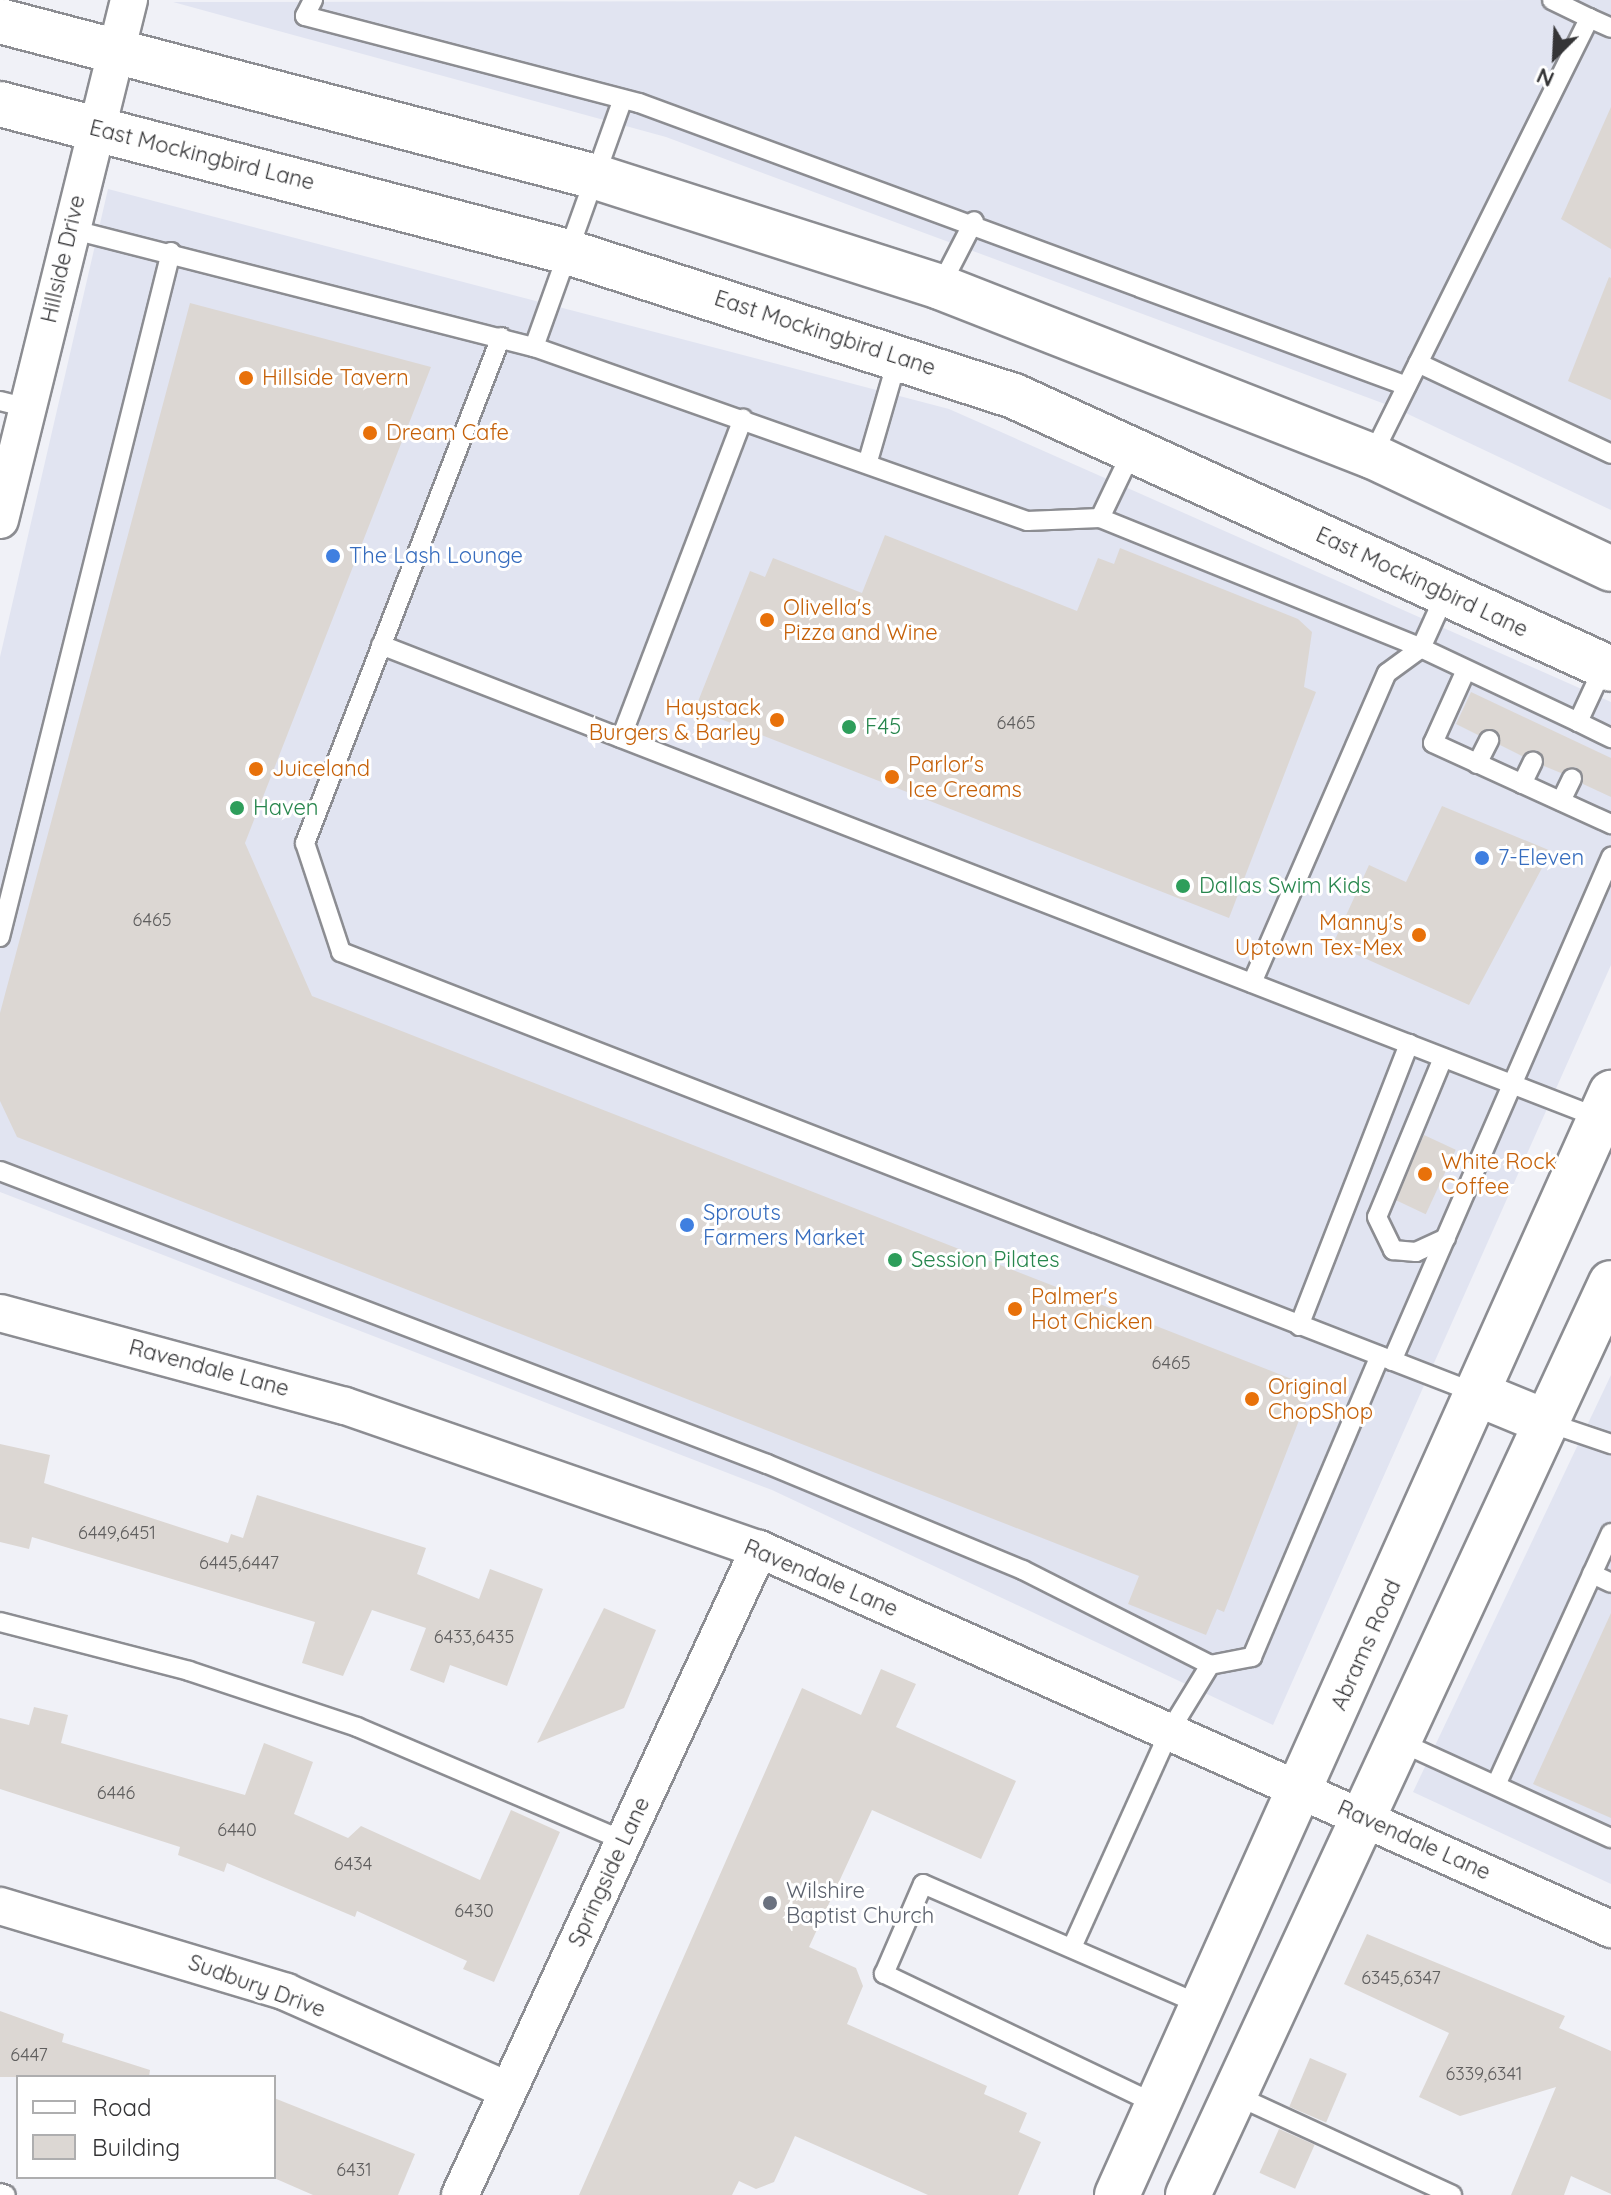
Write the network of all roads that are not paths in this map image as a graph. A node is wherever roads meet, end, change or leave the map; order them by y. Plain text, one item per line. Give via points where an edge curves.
1 (129, 0) edge
2 (313, 0) edge
3 (1552, 0) edge
4 (1589, 18) junction
5 (0, 21) edge
6 (1611, 28) edge
7 (111, 52) junction
8 (623, 99) junction
9 (0, 104) edge
10 (93, 129) junction
11 (596, 177) junction
12 (974, 221) junction
13 (70, 229) junction
14 (171, 252) junction
15 (568, 252) junction
16 (940, 287) junction
17 (501, 337) junction
18 (534, 347) junction
19 (898, 357) junction
20 (1418, 363) junction
21 (1407, 386) junction
22 (14, 404) edge
23 (743, 418) junction
24 (1133, 447) junction
25 (1611, 454) edge
26 (1372, 456) junction
27 (868, 461) junction
28 (1100, 518) junction
29 (0, 520) edge
30 (1611, 569) edge
31 (1446, 593) junction
32 (381, 645) junction
33 (1421, 648) junction
34 (1608, 667) edge
35 (1466, 670) junction
36 (1593, 734) edge
37 (621, 738) junction
38 (1489, 740) dead end
39 (1533, 761) dead end
40 (1477, 764) junction
41 (1572, 778) dead end
42 (1522, 784) junction
43 (1561, 801) junction
44 (1609, 816) edge
45 (1611, 857) edge
46 (0, 937) edge
47 (1252, 983) junction
48 (1409, 1044) junction
49 (1443, 1058) junction
50 (1513, 1085) junction
51 (1605, 1106) edge
52 (0, 1171) edge
53 (1446, 1238) junction
54 (1611, 1283) edge
55 (0, 1313) edge
56 (1299, 1326) junction
57 (1386, 1358) junction
58 (1478, 1394) junction
59 (1546, 1422) junction
60 (1611, 1444) edge
61 (1611, 1533) edge
62 (759, 1549) junction
63 (1592, 1574) junction
64 (1611, 1583) edge
65 (0, 1622) edge
66 (1210, 1665) junction
67 (1169, 1732) junction
68 (1400, 1742) junction
69 (1496, 1785) junction
70 (1301, 1790) junction
71 (1364, 1818) junction
72 (1611, 1838) edge
73 (624, 1841) junction
74 (0, 1906) edge
75 (1611, 1929) edge
76 (1073, 1945) junction
77 (1203, 2006) junction
78 (505, 2089) junction
79 (1235, 2095) junction
80 (1158, 2105) junction
81 (460, 2195) edge
82 (1117, 2195) edge
83 (1188, 2195) edge
84 (1452, 2195) edge

1 - 7 street, Hillside Drive
2 - 8 lane via 305,16
3 - 4 lane
4 - 6 lane
4 - 20 lane
5 - 7 main road
7 - 10 street, Hillside Drive
7 - 11 main road
8 - 11 lane
8 - 12 lane
9 - 10 main road, East Mockingbird Lane
10 - 13 street, Hillside Drive
10 - 15 main road, East Mockingbird Lane
11 - 15 lane
11 - 16 main road
12 - 16 lane
12 - 21 lane
13 - 14 lane
13 - 22 street, Hillside Drive
14 - 17 lane
14 - 46 lane
15 - 18 lane
15 - 19 main road, East Mockingbird Lane
16 - 26 main road
17 - 18 lane
17 - 32 lane
18 - 23 lane
19 - 24 main road, East Mockingbird Lane
19 - 27 lane
20 - 21 lane
20 - 25 lane
21 - 26 lane
22 - 29 street, Hillside Drive
23 - 27 lane
23 - 37 lane
24 - 28 lane
24 - 31 main road, East Mockingbird Lane
26 - 30 main road
27 - 28 lane via 1027,521
28 - 33 lane
31 - 33 lane
31 - 34 main road, East Mockingbird Lane
32 - 37 lane
32 - 56 lane via 305,843 341,952
33 - 35 lane
33 - 47 lane via 1387,673
34 - 36 lane
35 - 36 lane via 1507,699
35 - 40 lane via 1433,743
37 - 47 lane
38 - 40 lane
39 - 42 lane
40 - 42 lane
41 - 43 lane
42 - 43 lane
43 - 44 lane
45 - 50 lane
47 - 48 lane
48 - 49 lane
48 - 56 lane
49 - 50 lane
49 - 53 lane via 1377,1217 1383,1241 1403,1254
50 - 51 lane
50 - 53 lane
51 - 58 main road, Abrams Road
52 - 66 lane via 767,1464 1023,1570
53 - 57 lane
54 - 59 main road
55 - 62 street, Ravendale Lane via 345,1406
56 - 57 lane
57 - 58 lane
57 - 66 lane via 1252,1657
58 - 59 main road
58 - 70 main road, Abrams Road
59 - 60 lane
59 - 68 main road
61 - 63 lane
62 - 67 street, Ravendale Lane
62 - 73 street, Springside Lane
63 - 64 lane
63 - 69 lane
65 - 73 lane via 189,1671 357,1727
66 - 67 lane
67 - 70 street, Ravendale Lane
67 - 76 lane
68 - 69 lane
68 - 71 main road
69 - 72 lane
70 - 71 street, Ravendale Lane
70 - 77 main road, Abrams Road
71 - 75 street, Ravendale Lane
71 - 79 main road
73 - 78 street, Springside Lane
74 - 78 street, Sudbury Drive via 286,1992
76 - 77 lane
76 - 80 lane via 923,1884 884,1974
77 - 80 main road, Abrams Road
78 - 81 street, Springside Lane
79 - 83 main road
79 - 84 lane
80 - 82 main road, Abrams Road

